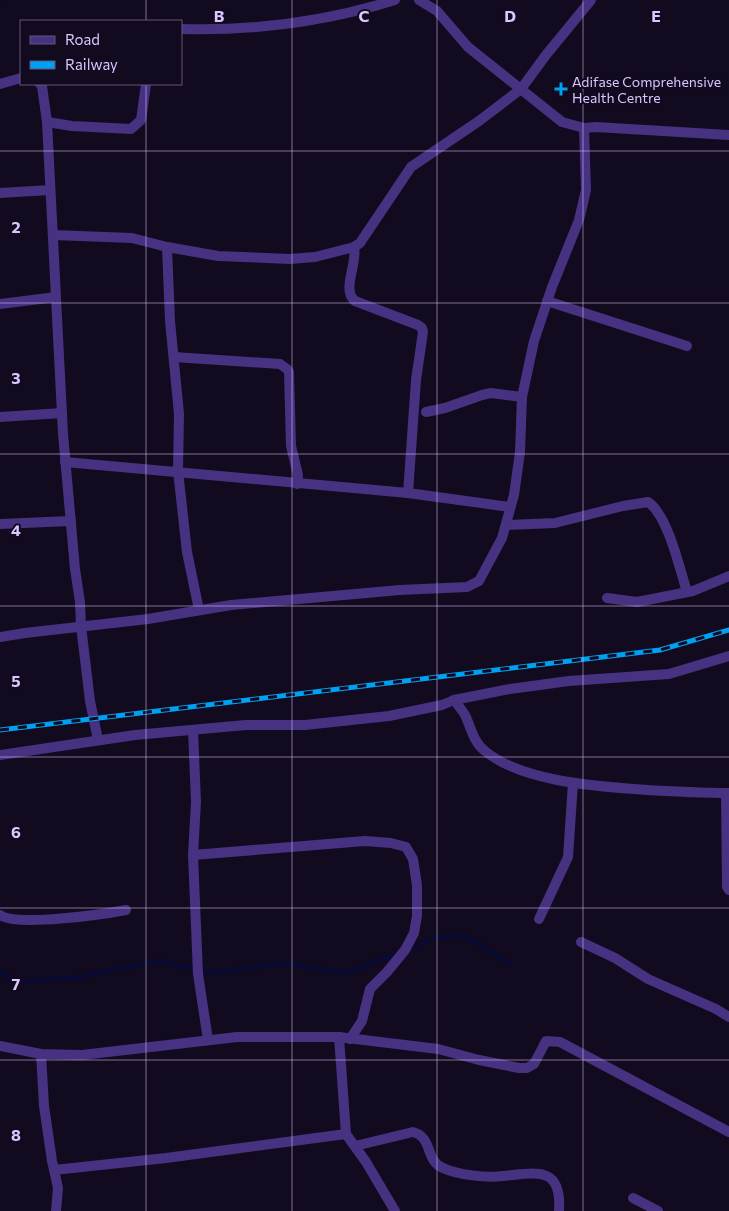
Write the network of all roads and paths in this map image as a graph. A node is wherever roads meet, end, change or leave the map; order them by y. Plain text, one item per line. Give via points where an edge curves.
1 (394, 0) edge
2 (419, 0) edge
3 (585, 2) edge
4 (182, 29) edge
5 (20, 78) edge
6 (0, 84) edge
7 (41, 85) edge
8 (146, 85) edge
9 (521, 89) junction
10 (47, 122) junction
11 (584, 128) junction
12 (729, 135) edge
13 (50, 190) junction
14 (0, 193) edge
15 (53, 236) junction
16 (354, 247) junction
17 (167, 248) junction
18 (56, 297) junction
19 (547, 301) junction
20 (0, 304) edge
21 (686, 346) dead end
22 (174, 357) junction
23 (522, 397) junction
24 (426, 412) dead end
25 (62, 413) junction
26 (0, 417) edge
27 (65, 462) junction
28 (178, 471) junction
29 (298, 484) junction
30 (408, 493) junction
31 (510, 508) junction
32 (71, 521) junction
33 (0, 524) edge
34 (506, 525) junction
35 (729, 576) edge
36 (687, 592) junction
37 (607, 598) dead end
38 (199, 610) junction
39 (81, 626) junction
40 (0, 637) edge
41 (729, 656) edge
42 (454, 700) junction
43 (193, 730) junction
44 (98, 740) junction
45 (0, 755) edge
46 (574, 783) junction
47 (727, 793) edge
48 (193, 855) junction
49 (729, 890) edge
50 (126, 910) dead end
51 (0, 915) edge
52 (538, 919) dead end
53 (581, 942) dead end
54 (729, 1017) edge
55 (344, 1038) junction
56 (208, 1040) junction
57 (0, 1046) edge
58 (41, 1054) junction
59 (729, 1132) edge
60 (346, 1134) junction
61 (355, 1146) junction
62 (54, 1170) junction
63 (632, 1198) dead end
64 (56, 1211) edge
65 (395, 1211) edge
66 (559, 1211) edge
67 (658, 1211) edge

1 - 4 street via 301,23 262,28
2 - 9 street via 437,11 468,47
3 - 9 street
5 - 6 street
7 - 10 street
8 - 10 street via 141,120 130,129
9 - 11 street via 562,122
9 - 16 street via 411,167 360,243
10 - 13 street
11 - 12 street
11 - 19 street via 586,190 579,220
13 - 14 street
13 - 15 street
15 - 17 street via 132,238
15 - 18 street
16 - 17 street via 315,257 290,259 218,256
16 - 30 street via 356,256 350,284 351,298 418,325 423,332 416,380
17 - 22 street
18 - 20 street
18 - 25 street
19 - 21 street
19 - 23 street
22 - 28 street via 179,414
22 - 29 street via 280,364 288,369 291,446
23 - 24 street via 482,394
23 - 31 street via 520,452
25 - 26 street
25 - 27 street
27 - 28 street
27 - 32 street
28 - 29 street
28 - 38 street via 186,544
29 - 30 street
30 - 31 street
31 - 34 street
32 - 33 street
32 - 39 street
34 - 36 street via 555,523 648,502 663,520
34 - 38 street via 479,581 467,587 400,590
35 - 36 street
36 - 37 street via 637,602
38 - 39 street
39 - 40 street
39 - 44 street
41 - 42 street via 669,674 569,681
42 - 43 street via 389,716 305,725 246,725
42 - 46 street via 484,751 525,771
43 - 44 street
43 - 48 street via 196,802
44 - 45 street
46 - 47 street
46 - 52 street via 568,857
47 - 49 street
48 - 55 street via 365,841 406,848 413,859 417,885 414,933 405,950 370,989 362,1021
48 - 56 street via 198,974
50 - 51 street via 32,920
53 - 54 street
55 - 56 street via 237,1037
55 - 59 street via 438,1049 519,1068 534,1064 546,1041 560,1042
55 - 60 street
56 - 58 street via 82,1055
57 - 58 street
58 - 62 street via 44,1106
60 - 61 street
60 - 62 street
61 - 65 street
61 - 66 street via 412,1132 420,1134 440,1168 456,1173 501,1177 529,1172 550,1177 556,1184
62 - 64 street via 58,1188
63 - 67 street

